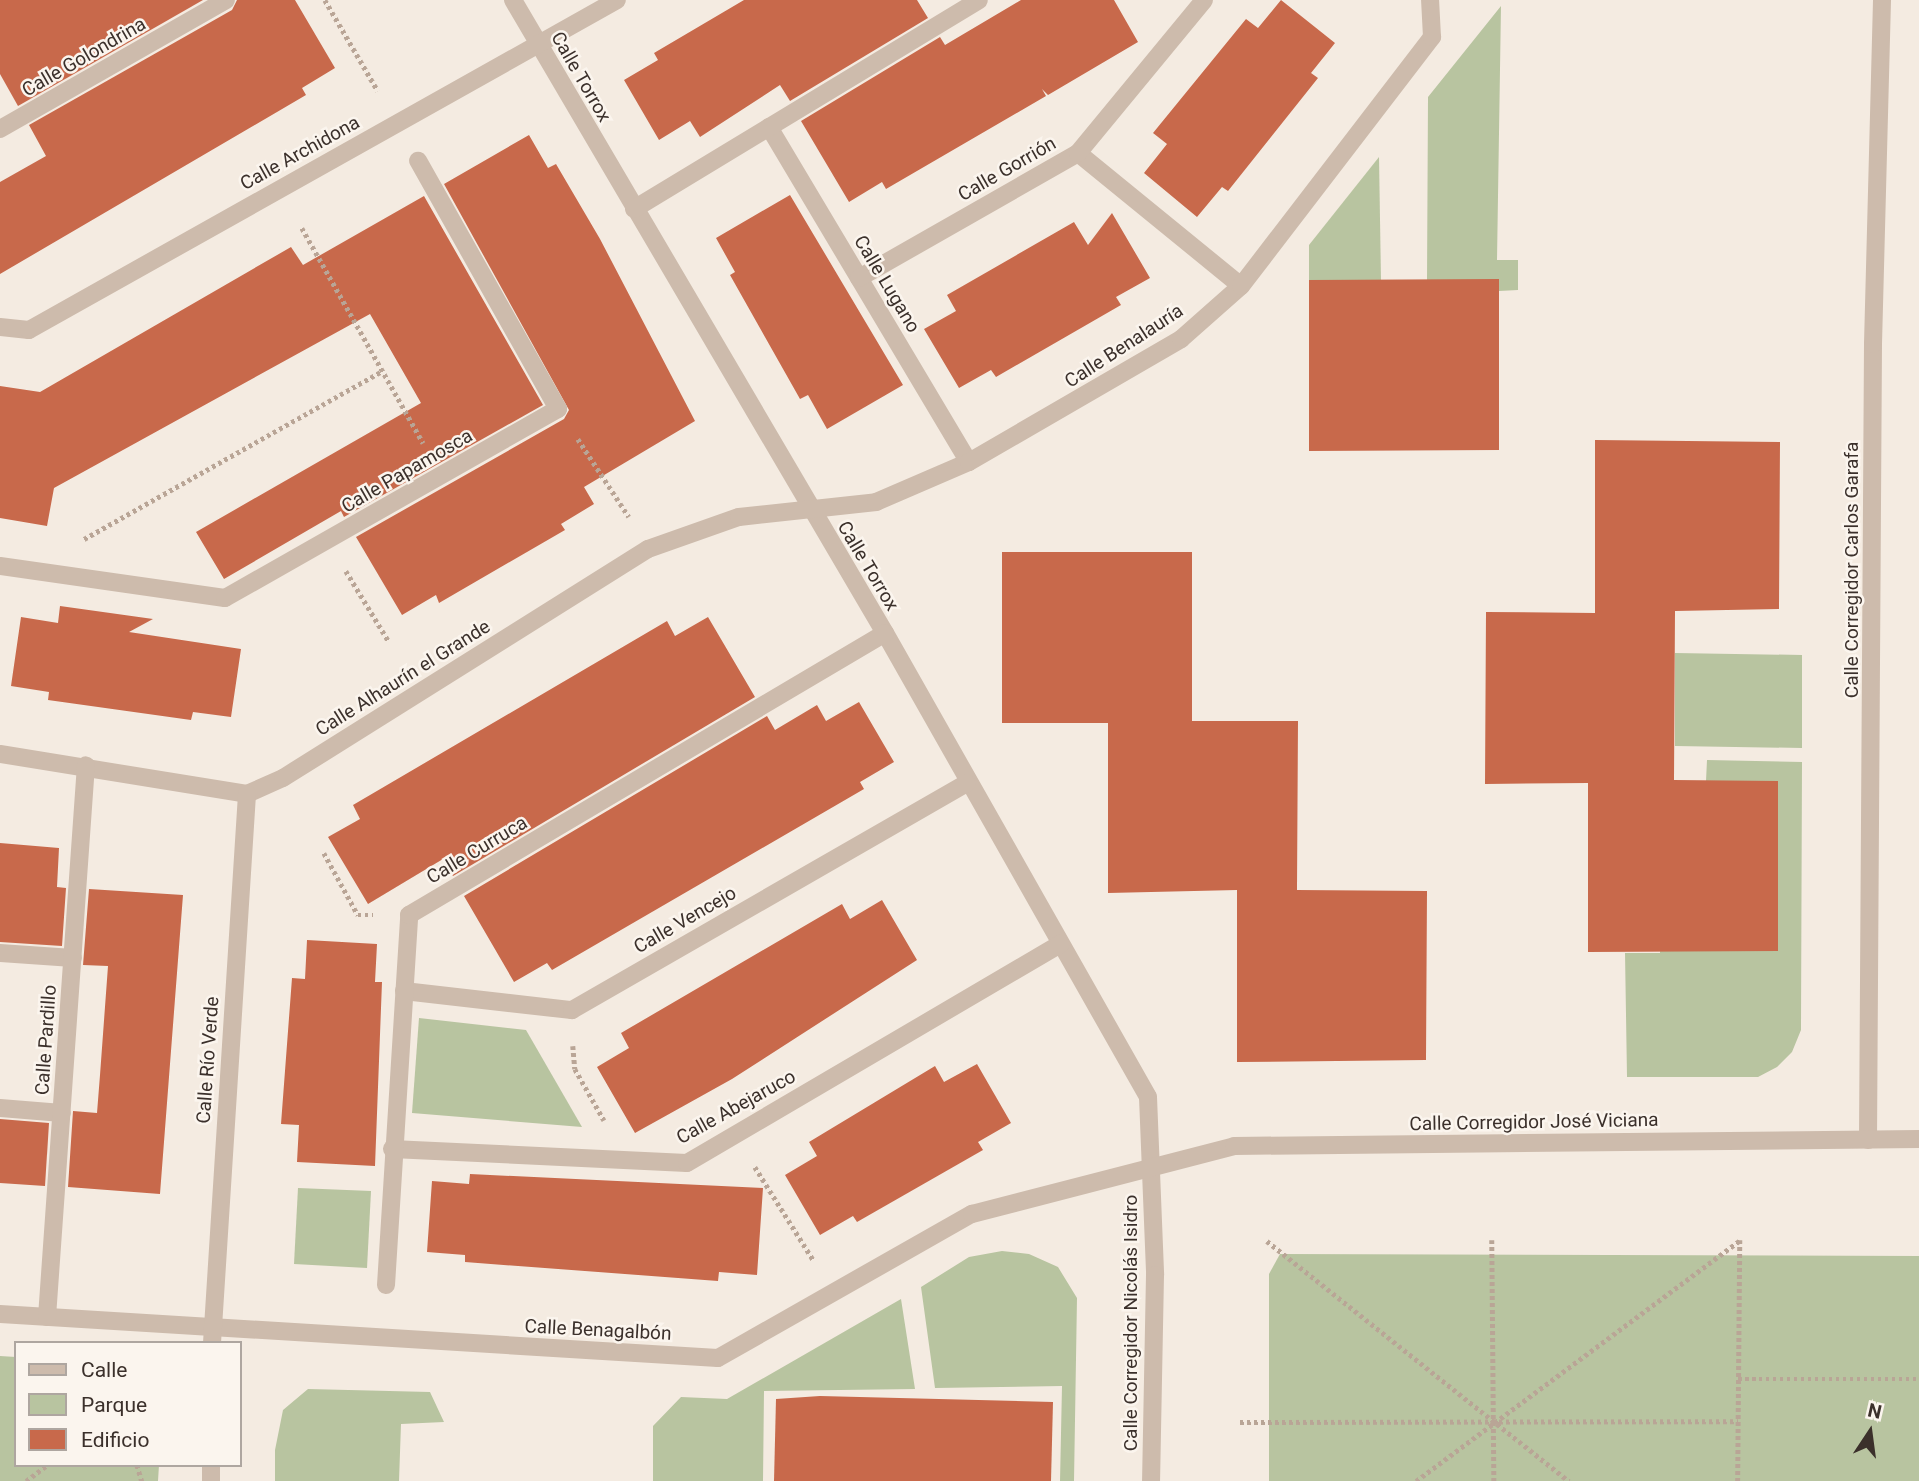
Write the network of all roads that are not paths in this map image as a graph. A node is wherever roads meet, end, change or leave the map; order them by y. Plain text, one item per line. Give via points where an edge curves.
1 (226, 0) edge
2 (513, 0) edge
3 (617, 0) edge
4 (979, 0) edge
5 (1203, 0) edge
6 (1430, 0) edge
7 (1882, 0) edge
8 (538, 46) junction
9 (769, 127) junction
10 (0, 130) edge
11 (1078, 153) junction
12 (418, 161) dead end
13 (634, 209) junction
14 (859, 278) junction
15 (1241, 286) junction
16 (0, 327) edge
17 (969, 463) junction
18 (809, 509) junction
19 (0, 566) edge
20 (885, 633) junction
21 (0, 754) edge
22 (86, 765) junction
23 (966, 783) junction
24 (247, 794) junction
25 (1061, 944) junction
26 (0, 953) edge
27 (74, 958) junction
28 (404, 991) junction
29 (0, 1108) edge
30 (62, 1113) junction
31 (1868, 1139) junction
32 (1919, 1139) edge
33 (392, 1149) junction
34 (1151, 1165) junction
35 (386, 1285) dead end
36 (0, 1314) edge
37 (47, 1317) junction
38 (212, 1336) edge
39 (1151, 1481) edge

1 - 10 street, Calle Golondrina
2 - 8 street, Calle Torrox
3 - 8 street, Calle Archidona
4 - 9 street
5 - 11 street, Calle Gorrión
6 - 15 street, Calle Benalauría via 1432,37
7 - 31 street, Calle Corregidor Carlos Garafa via 1873,358
8 - 13 street, Calle Torrox
8 - 16 street, Calle Archidona via 29,330
9 - 13 street
9 - 14 street, Calle Lugano
11 - 14 street, Calle Gorrión
11 - 15 street
12 - 19 street, Calle Papamosca via 558,409 225,598
13 - 18 street, Calle Torrox
14 - 17 street, Calle Lugano
15 - 17 street, Calle Benalauría via 1181,339
17 - 18 street, Calle Benalauría via 876,502
18 - 20 street, Calle Torrox
18 - 24 street, Calle Alhaurín el Grande via 739,516 648,549 283,778
20 - 23 street, Calle Torrox
20 - 28 street, Calle Curruca via 409,915
21 - 22 street
22 - 24 street
22 - 27 street, Calle Pardillo
23 - 25 street, Calle Torrox
23 - 28 street, Calle Vencejo via 572,1010
24 - 38 street, Calle Río Verde
25 - 33 street, Calle Abejaruco via 687,1163
25 - 34 street, Calle Torrox via 1147,1097
26 - 27 street
27 - 30 street, Calle Pardillo
28 - 33 street
29 - 30 street
30 - 37 street, Calle Pardillo
31 - 32 street, Calle Corregidor José Viciana
31 - 34 street, Calle Corregidor José Viciana via 1234,1146
33 - 35 street
34 - 38 street, Calle Benagalbón via 972,1214 718,1357
34 - 39 street, Calle Corregidor Nicolás Isidro via 1155,1275
36 - 37 street, Calle Benagalbón
37 - 38 street, Calle Benagalbón

